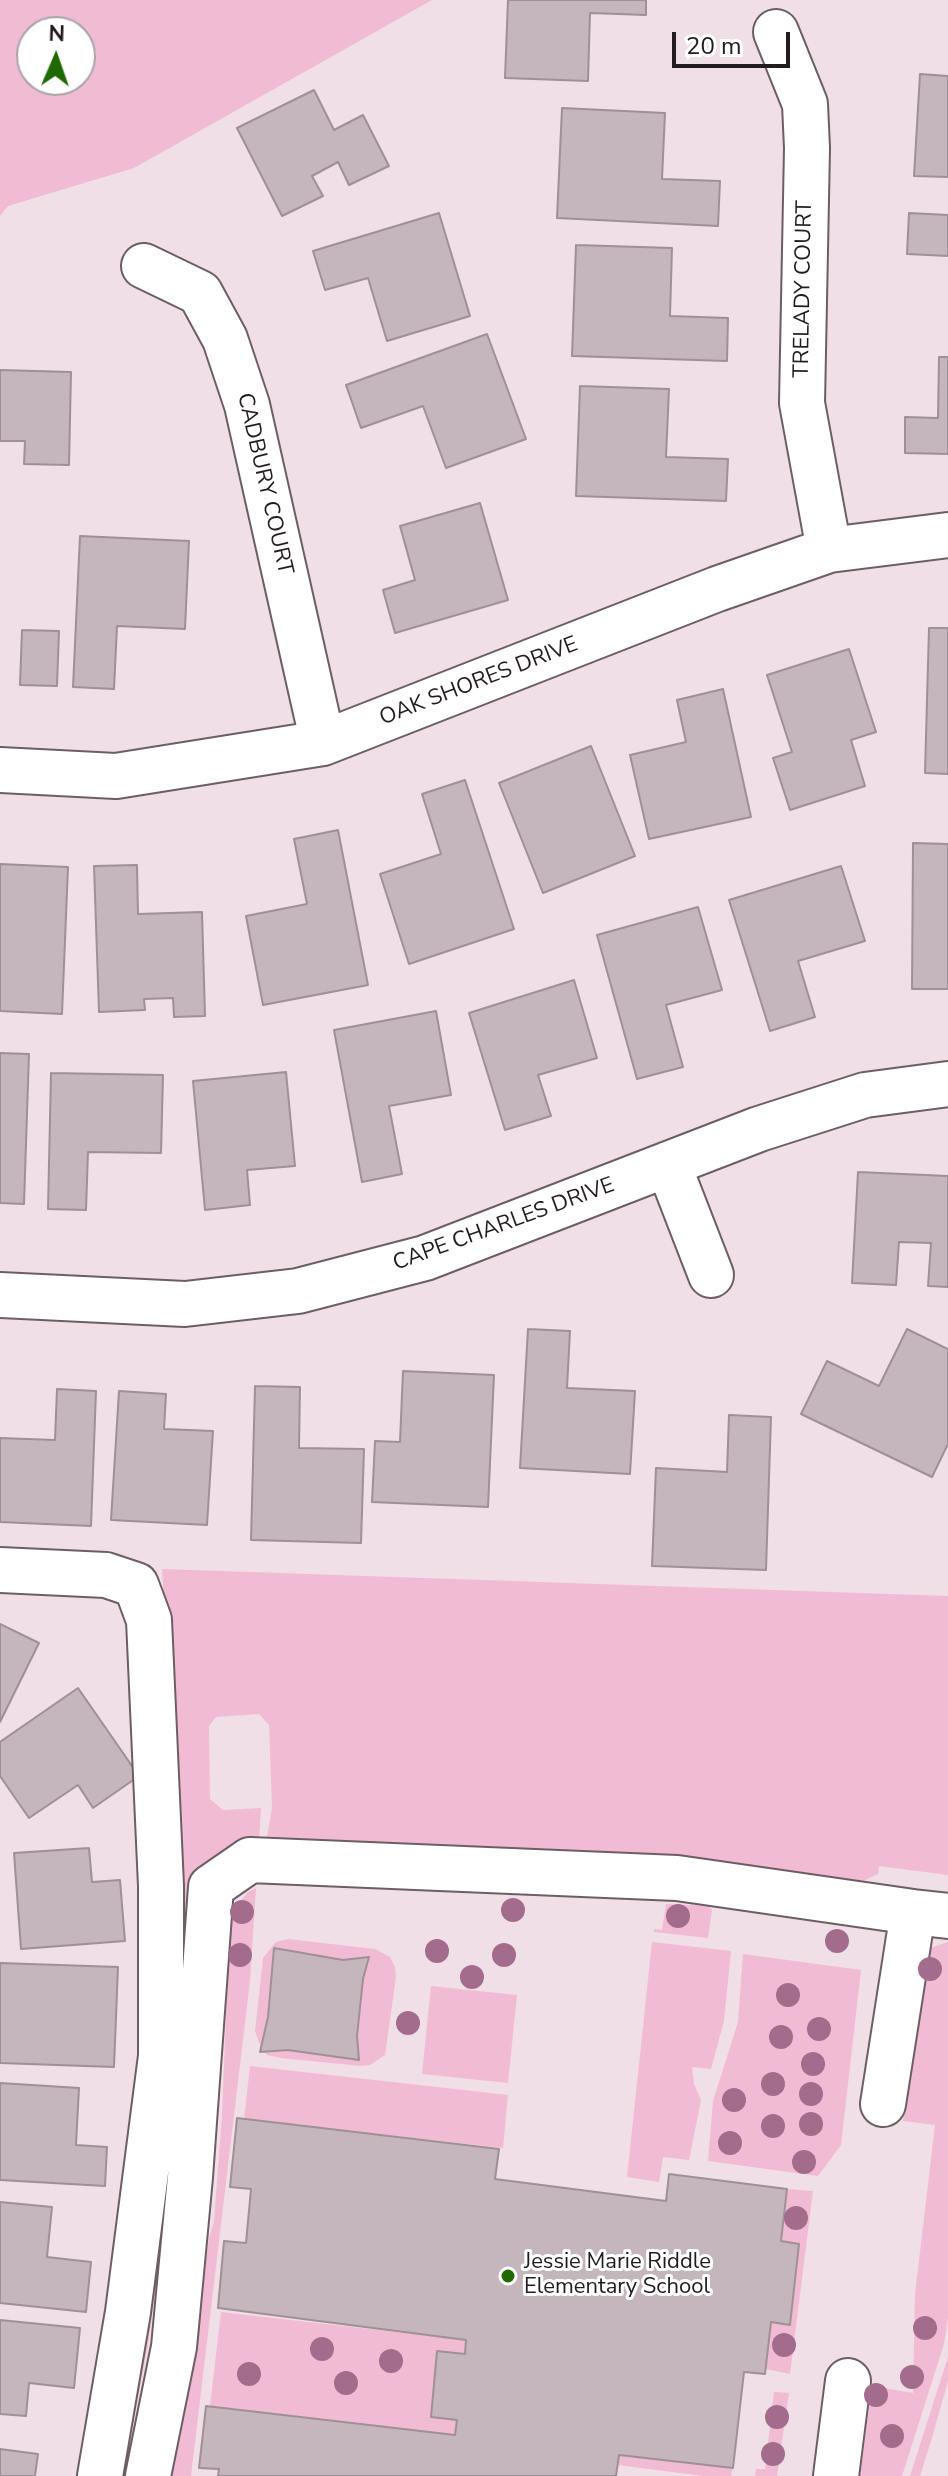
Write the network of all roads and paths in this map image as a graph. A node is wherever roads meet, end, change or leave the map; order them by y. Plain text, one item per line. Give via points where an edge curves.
1 (776, 32) dead end
2 (144, 266) dead end
3 (948, 535) edge
4 (829, 550) junction
5 (323, 743) junction
6 (0, 770) edge
7 (948, 1084) edge
8 (668, 1164) junction
9 (711, 1275) dead end
10 (0, 1295) edge
11 (0, 1570) edge
12 (931, 1914) edge
13 (883, 2104) dead end
14 (848, 2381) dead end
15 (100, 2476) edge
16 (148, 2476) edge
17 (836, 2476) edge

1 - 4 street, TRELADY COURT via 805,104 802,403
2 - 5 street, CADBURY COURT via 200,293 225,339 247,405
3 - 4 street, OAK SHORES DRIVE
4 - 5 street, OAK SHORES DRIVE
5 - 6 street, OAK SHORES DRIVE via 116,776
7 - 8 street, CAPE CHARLES DRIVE via 865,1095
8 - 9 street
8 - 10 street, CAPE CHARLES DRIVE via 425,1258 298,1291 185,1304
11 - 15 street via 106,1575 136,1585 149,1620 161,1886 161,2056 128,2312
12 - 13 street via 894,2024
12 - 16 street via 677,1878 250,1860 211,1887 174,2347
14 - 17 street

